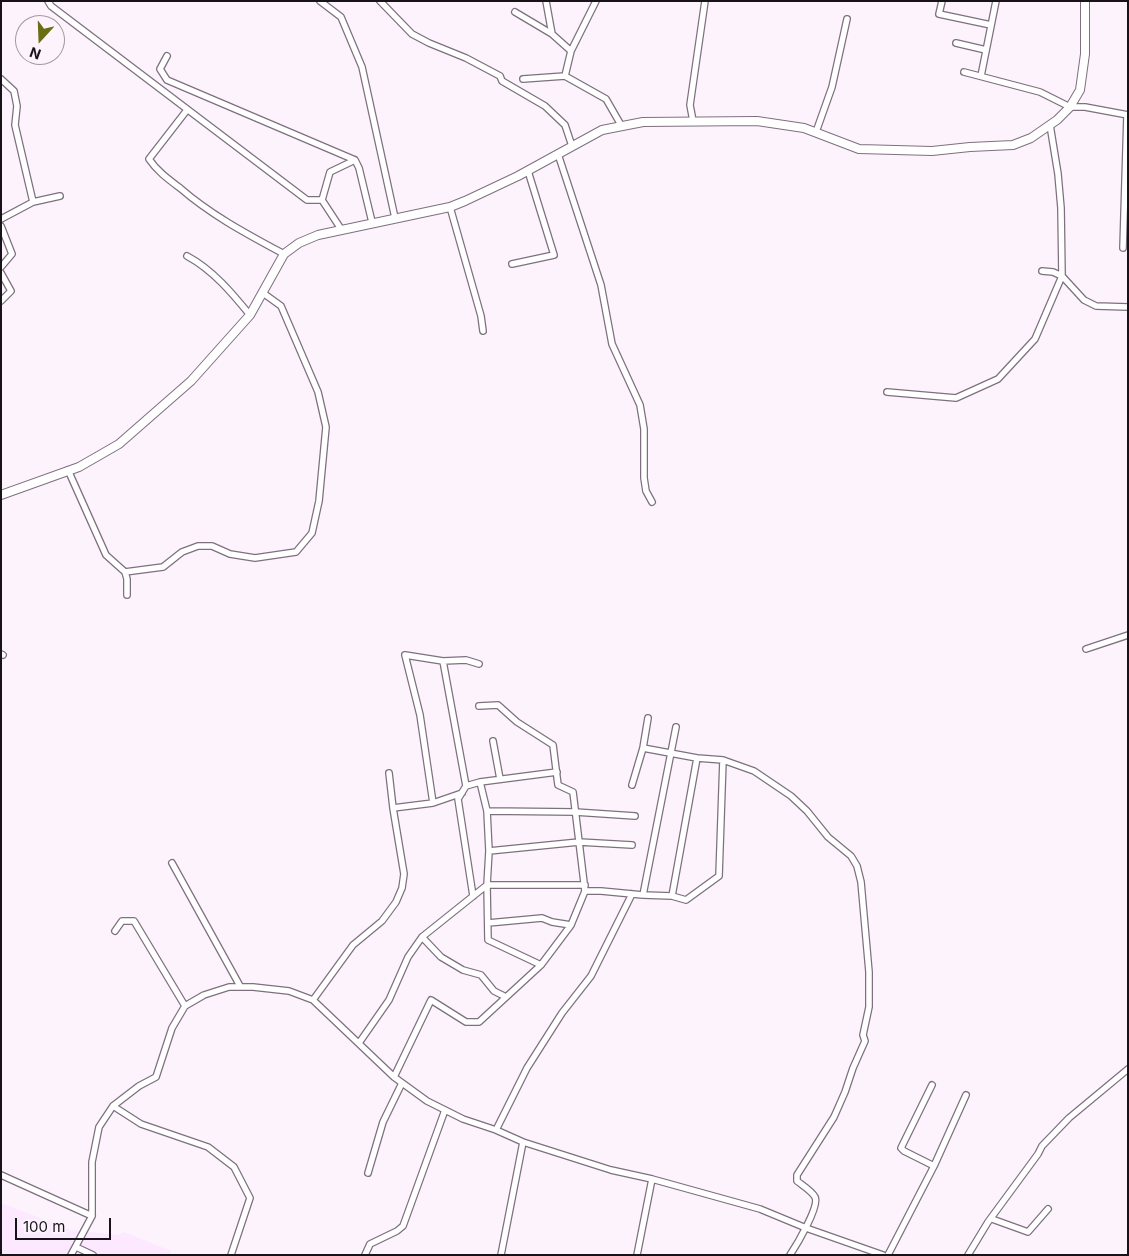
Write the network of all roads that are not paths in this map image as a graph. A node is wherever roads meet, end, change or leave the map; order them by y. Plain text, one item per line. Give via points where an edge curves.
1 (48, 1) edge
2 (320, 1) edge
3 (380, 1) edge
4 (546, 1) edge
5 (596, 1) edge
6 (704, 1) edge
7 (942, 1) edge
8 (996, 1) edge
9 (1085, 1) edge
10 (515, 12) dead end
11 (847, 19) dead end
12 (991, 25) junction
13 (552, 34) junction
14 (956, 42) dead end
15 (986, 50) junction
16 (571, 51) junction
17 (167, 56) dead end
18 (964, 72) dead end
19 (566, 76) junction
20 (981, 76) junction
21 (1, 79) edge
22 (523, 79) dead end
23 (1070, 107) junction
24 (187, 110) junction
25 (1127, 115) edge
26 (694, 121) junction
27 (621, 125) junction
28 (1050, 125) junction
29 (816, 132) junction
30 (572, 146) junction
31 (558, 154) junction
32 (355, 160) junction
33 (528, 171) junction
34 (60, 196) dead end
35 (322, 200) junction
36 (33, 202) junction
37 (450, 207) junction
38 (395, 218) junction
39 (1, 219) edge
40 (372, 222) junction
41 (1, 226) edge
42 (341, 229) junction
43 (1123, 248) dead end
44 (284, 254) junction
45 (187, 256) dead end
46 (512, 264) dead end
47 (1, 267) edge
48 (1042, 271) dead end
49 (1, 273) edge
50 (1062, 276) junction
51 (263, 293) junction
52 (1, 300) edge
53 (1128, 307) edge
54 (250, 315) junction
55 (483, 332) dead end
56 (887, 392) dead end
57 (68, 470) junction
58 (1, 495) edge
59 (652, 502) dead end
60 (125, 572) junction
61 (127, 595) dead end
62 (1128, 635) edge
63 (1086, 649) dead end
64 (444, 661) junction
65 (479, 664) dead end
66 (479, 706) dead end
67 (648, 718) dead end
68 (676, 728) dead end
69 (493, 741) dead end
70 (643, 748) junction
71 (672, 753) junction
72 (697, 758) junction
73 (723, 760) junction
74 (556, 772) junction
75 (388, 773) dead end
76 (500, 779) junction
77 (480, 782) junction
78 (632, 784) dead end
79 (466, 786) junction
80 (462, 793) junction
81 (433, 803) junction
82 (393, 808) junction
83 (487, 811) junction
84 (575, 812) junction
85 (635, 816) dead end
86 (579, 842) junction
87 (632, 845) dead end
88 (488, 852) junction
89 (172, 862) dead end
90 (487, 885) junction
91 (585, 888) junction
92 (632, 894) junction
93 (643, 895) junction
94 (473, 896) junction
95 (672, 896) junction
96 (488, 922) junction
97 (571, 925) junction
98 (116, 931) dead end
99 (422, 937) junction
100 (541, 965) junction
101 (240, 986) junction
102 (506, 997) junction
103 (314, 1000) junction
104 (185, 1006) junction
105 (359, 1044) junction
106 (1128, 1070) edge
107 (394, 1077) junction
108 (402, 1083) junction
109 (932, 1084) dead end
110 (966, 1095) dead end
111 (113, 1106) junction
112 (445, 1110) junction
113 (496, 1130) junction
114 (523, 1142) junction
115 (934, 1166) junction
116 (368, 1173) dead end
117 (1, 1176) edge
118 (652, 1179) junction
119 (1048, 1209) dead end
120 (92, 1216) junction
121 (992, 1219) junction
122 (806, 1228) junction
123 (76, 1247) junction
124 (883, 1254) edge
125 (71, 1255) edge
126 (93, 1255) edge
127 (231, 1255) edge
128 (365, 1255) edge
129 (502, 1255) edge
130 (637, 1255) edge
131 (790, 1255) edge
132 (968, 1255) edge

1 - 24 street via 50,6
2 - 38 street via 340,18 362,67
3 - 30 street via 412,34 500,76 502,81 545,106 564,125
4 - 13 street
5 - 16 street
6 - 26 street via 690,105
7 - 12 street via 940,14
8 - 12 street
9 - 23 main road via 1084,63 1080,90
10 - 13 street
11 - 29 street via 832,86
12 - 15 street
13 - 16 street
14 - 15 street
15 - 20 street
16 - 19 street
17 - 32 street via 160,68 167,80
18 - 20 street
19 - 22 street
19 - 27 street via 606,99
20 - 23 street via 1040,92
21 - 36 street via 14,91 17,106 15,125
23 - 25 street
23 - 28 main road
24 - 35 street via 307,200
24 - 44 street via 149,159 190,198
25 - 43 street
26 - 27 main road
26 - 29 main road via 757,121
27 - 30 main road via 602,130
28 - 29 main road via 1032,138 1013,145 932,151 859,148
28 - 50 street via 1059,182
30 - 31 main road
31 - 33 main road
31 - 59 street via 601,284 612,344 640,405 644,430 644,478
32 - 35 street via 330,172
32 - 40 street
33 - 37 main road
33 - 46 street via 554,255
34 - 36 street
35 - 42 street
36 - 39 street
37 - 38 main road
37 - 55 street
38 - 40 main road
40 - 42 main road
41 - 47 street via 12,254
42 - 44 main road via 299,243
44 - 51 main road
45 - 54 street via 200,263 231,292
48 - 50 street
49 - 52 street via 11,291
50 - 53 street via 1084,300 1096,306
50 - 56 street via 1035,340 998,379 956,398
51 - 54 main road
51 - 60 street via 281,306 318,392 326,427 319,501 312,533 296,552 255,558 230,554 212,546 198,546 182,552 163,567
54 - 57 main road via 191,381 119,444
57 - 58 main road
57 - 60 street via 106,556
60 - 61 street
62 - 63 street
64 - 65 street via 466,660
64 - 79 street
64 - 81 street via 406,655 420,715
66 - 74 street via 498,705 517,722 553,745
67 - 70 street
68 - 71 street
69 - 76 street
70 - 71 street
70 - 78 street
71 - 72 street
71 - 93 street
72 - 73 street
72 - 95 street
73 - 95 street via 719,876 686,900
73 - 122 street via 754,771 791,796 828,837 851,856 861,882 869,972 865,1041 834,1117 797,1175 797,1181 816,1200
74 - 76 street
74 - 84 street via 558,785 573,792
75 - 82 street
76 - 77 street
77 - 79 street
77 - 83 street
79 - 80 street
80 - 81 street
80 - 94 street via 458,799
81 - 82 street
82 - 103 street via 404,874 402,888 389,913 353,944
83 - 84 street
83 - 88 street
84 - 85 street
84 - 86 street
86 - 87 street
86 - 88 street
86 - 91 street
88 - 90 street
89 - 101 street
90 - 91 street
90 - 94 street
90 - 96 street
91 - 92 street
91 - 97 street
92 - 93 street
92 - 113 street via 591,976 562,1013 527,1068
93 - 95 street
94 - 99 street
96 - 97 street via 542,918
96 - 100 street via 488,940
97 - 100 street
98 - 104 street via 122,921 134,921
99 - 102 street via 441,957 463,970 481,975 494,991
99 - 105 street via 408,957 389,1000
100 - 102 street
101 - 103 street via 289,991
101 - 104 street via 204,996
102 - 107 street via 479,1022 466,1022 431,1000
103 - 105 street
104 - 111 street via 172,1028 156,1077
105 - 107 street
106 - 121 street via 1069,1118 1042,1146
107 - 108 street
108 - 112 street
108 - 116 street via 383,1122
109 - 115 street via 901,1148
110 - 115 street
111 - 120 street via 99,1127 92,1162
111 - 127 street via 141,1124 208,1147 234,1167 250,1198
112 - 113 street
112 - 128 street via 403,1226 370,1244
113 - 114 street
114 - 118 street via 611,1170
114 - 129 street
115 - 124 street
117 - 120 street
118 - 122 street via 760,1209
118 - 130 street
119 - 121 street via 1028,1232
120 - 123 street
121 - 132 street
122 - 124 street
122 - 131 street
123 - 125 street
123 - 126 street

